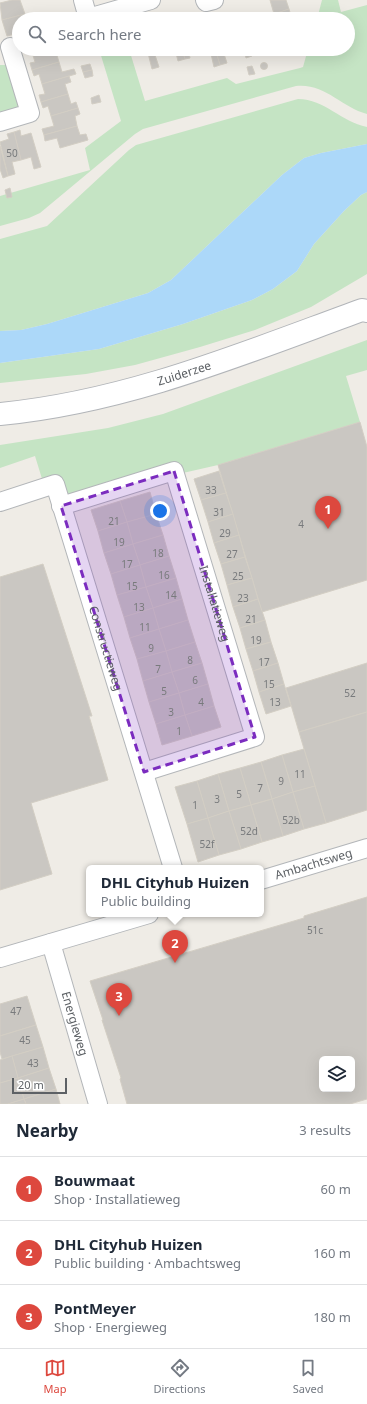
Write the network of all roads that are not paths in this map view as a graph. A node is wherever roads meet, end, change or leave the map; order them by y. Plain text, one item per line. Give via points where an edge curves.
1 (83, 0) edge
2 (151, 0) edge
3 (205, 0) edge
4 (214, 0) edge
5 (86, 12) edge
6 (111, 12) edge
7 (13, 56) edge
8 (0, 122) edge
9 (365, 307) edge
10 (0, 414) edge
11 (0, 502) edge
12 (62, 506) junction
13 (144, 772) junction
14 (367, 848) edge
15 (172, 865) edge
16 (264, 879) edge
17 (139, 917) edge
18 (51, 943) junction
19 (0, 958) edge
20 (98, 1104) edge

1 - 5 street
2 - 6 street
3 - 4 street
7 - 8 street via 30,113
9 - 10 street, Zuiderzee via 147,386 82,402
11 - 12 street, Constructieweg via 55,484
12 - 13 street, Constructieweg
12 - 13 street, Installatieweg via 174,471 255,737
13 - 15 street, Constructieweg
14 - 16 street, Ambachtsweg
17 - 18 street
18 - 19 street
18 - 20 street, Energieweg

